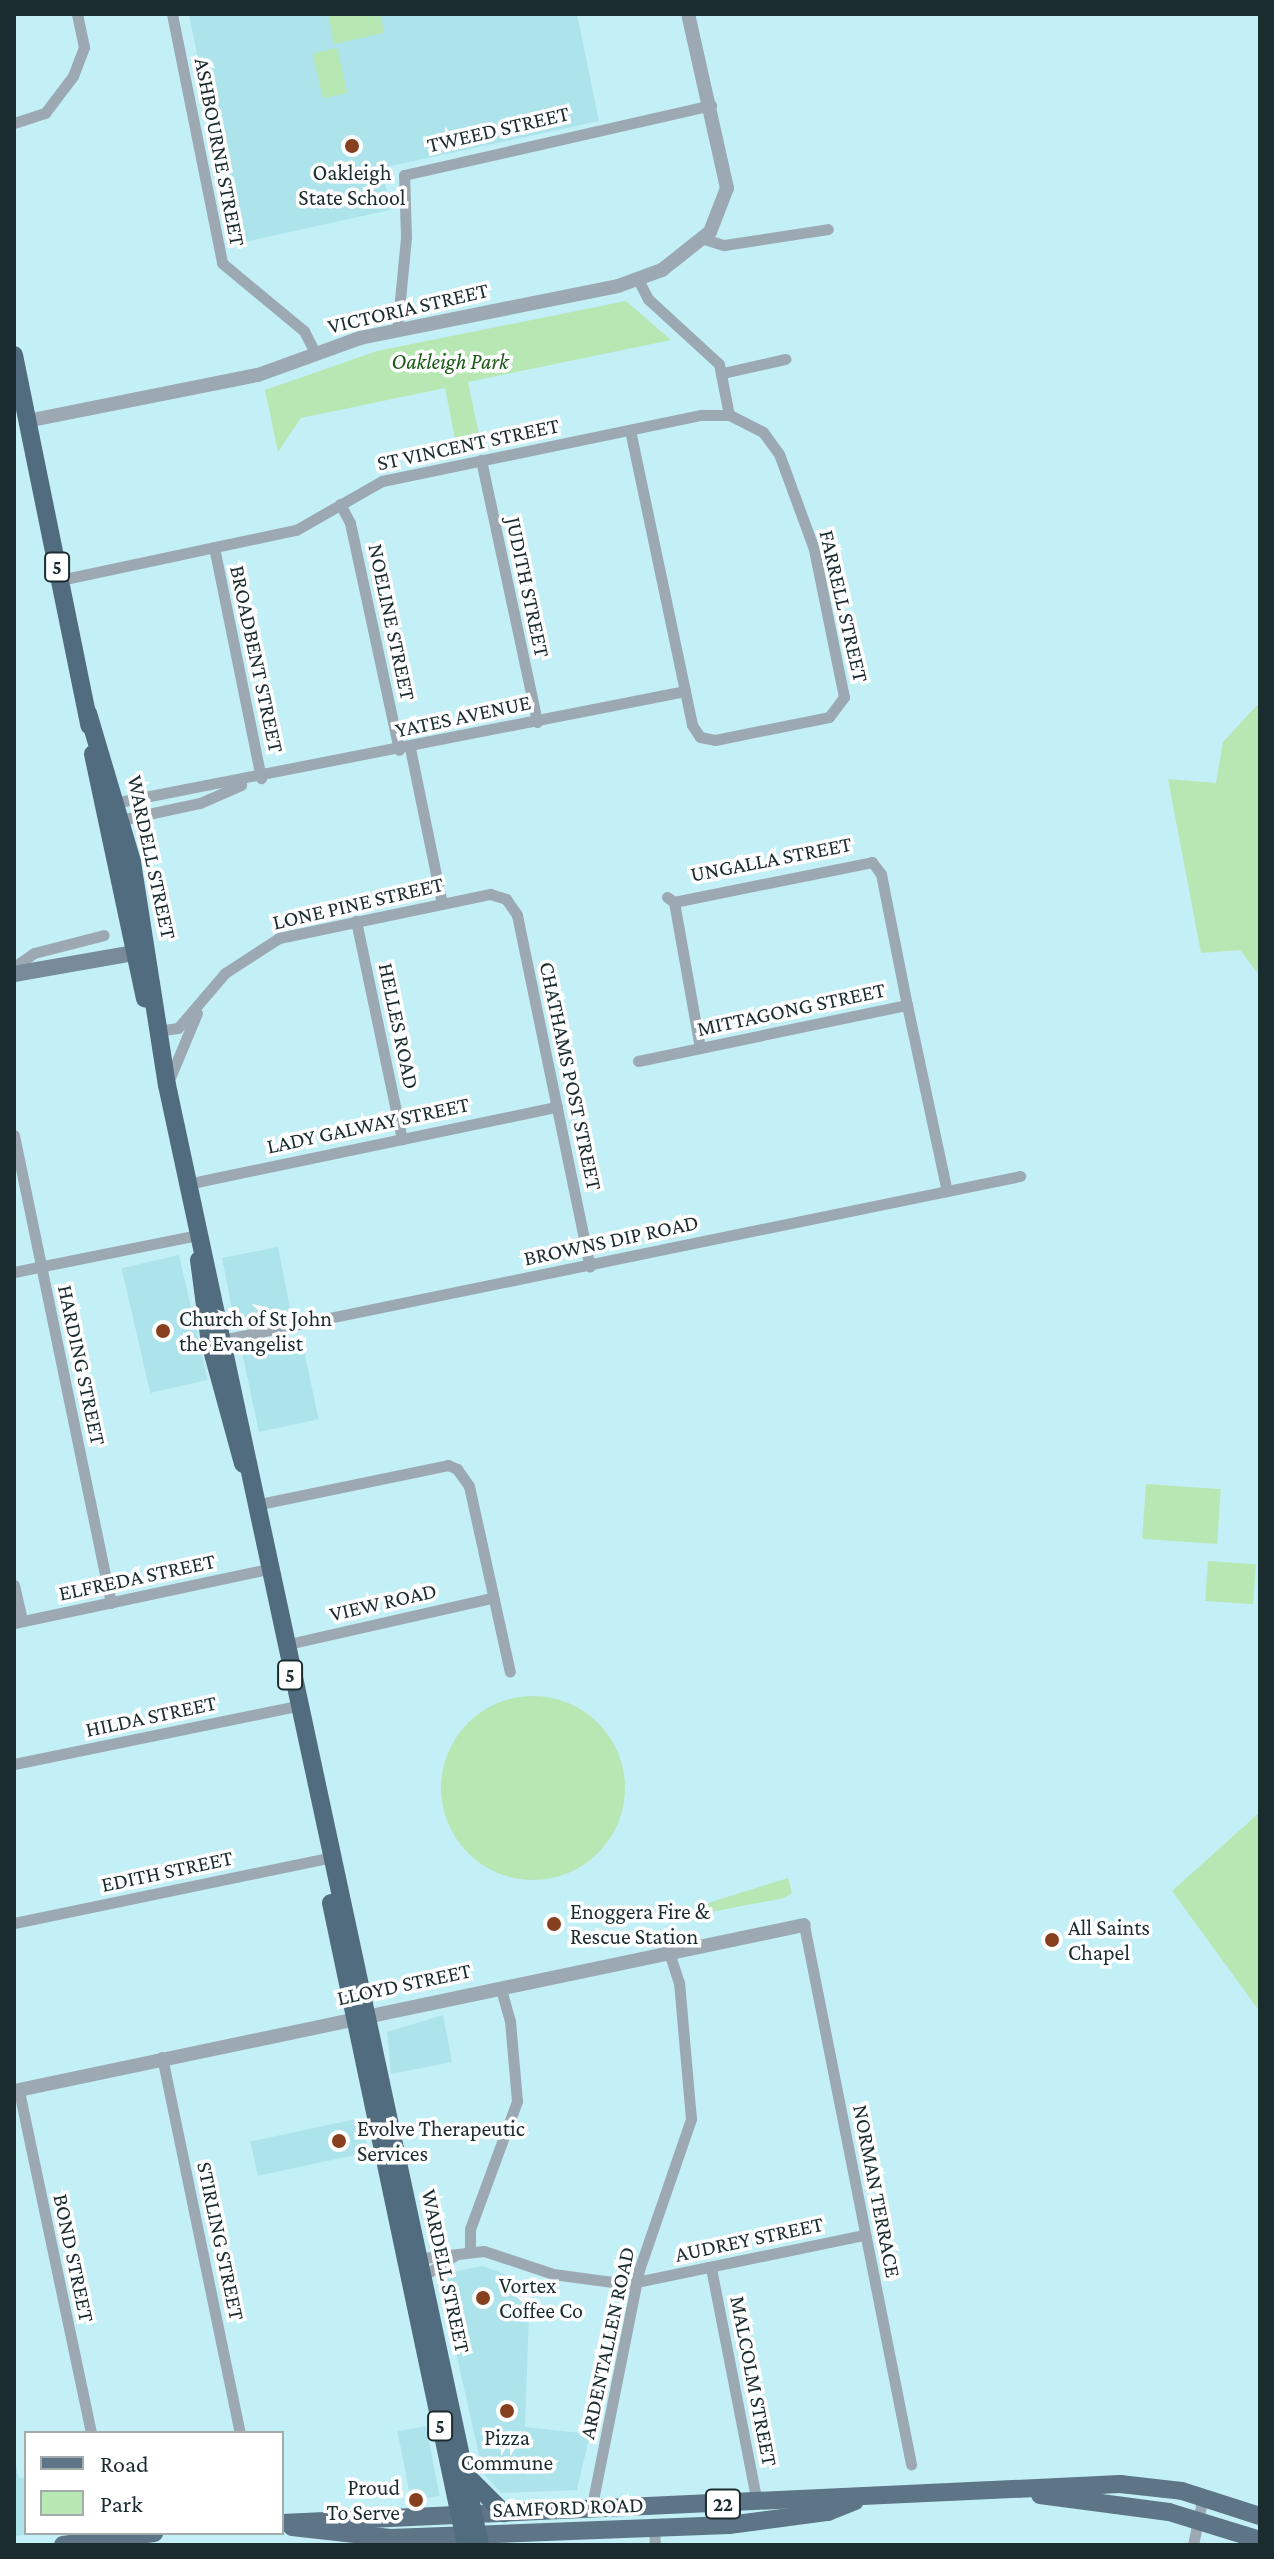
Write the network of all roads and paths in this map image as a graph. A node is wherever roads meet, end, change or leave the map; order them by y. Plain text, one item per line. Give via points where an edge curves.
1 (77, 14) edge
2 (172, 14) edge
3 (688, 14) edge
4 (711, 105) junction
5 (14, 123) edge
6 (828, 229) dead end
7 (704, 239) junction
8 (639, 281) junction
9 (397, 331) junction
10 (315, 353) junction
11 (785, 359) dead end
12 (15, 365) edge
13 (723, 373) junction
14 (729, 415) junction
15 (27, 421) junction
16 (630, 430) junction
17 (481, 460) junction
18 (340, 504) junction
19 (214, 547) junction
20 (60, 580) junction
21 (685, 691) junction
22 (537, 722) junction
23 (404, 749) junction
24 (255, 779) junction
25 (113, 812) junction
26 (506, 899) joint
27 (442, 904) junction
28 (356, 921) junction
29 (104, 935) dead end
30 (140, 947) junction
31 (14, 967) edge
32 (14, 974) edge
33 (907, 1005) junction
34 (197, 1012) junction
35 (154, 1023) junction
36 (700, 1048) junction
37 (638, 1061) dead end
38 (167, 1085) junction
39 (557, 1107) junction
40 (14, 1135) edge
41 (402, 1139) junction
42 (1020, 1176) dead end
43 (187, 1184) junction
44 (947, 1191) junction
45 (199, 1238) junction
46 (41, 1266) junction
47 (590, 1266) junction
48 (14, 1272) edge
49 (218, 1341) junction
50 (255, 1505) junction
51 (268, 1569) junction
52 (14, 1585) edge
53 (491, 1598) junction
54 (111, 1603) junction
55 (18, 1622) edge
56 (284, 1645) junction
57 (510, 1672) dead end
58 (296, 1706) junction
59 (14, 1764) edge
60 (329, 1863) junction
61 (14, 1923) edge
62 (804, 1925) joint
63 (669, 1953) junction
64 (500, 1987) junction
65 (359, 2017) junction
66 (162, 2057) junction
67 (17, 2091) edge
68 (863, 2235) junction
69 (470, 2252) junction
70 (457, 2254) junction
71 (416, 2266) junction
72 (711, 2268) junction
73 (637, 2282) junction
74 (91, 2431) edge
75 (240, 2431) edge
76 (911, 2464) dead end
77 (466, 2475) junction
78 (1026, 2492) junction
79 (1203, 2496) junction
80 (855, 2501) junction
81 (757, 2503) junction
82 (591, 2510) junction
83 (504, 2513) junction
84 (466, 2514) junction
85 (1260, 2516) edge
86 (1195, 2518) junction
87 (284, 2524) edge
88 (284, 2524) edge
89 (140, 2535) edge
90 (654, 2536) edge
91 (113, 2539) edge
92 (472, 2540) edge
93 (1260, 2540) edge
94 (63, 2545) edge
95 (1193, 2545) edge

1 - 5 street via 84,47 73,76 45,113
2 - 10 street, ASHBOURNE STREET via 222,263 304,331
3 - 4 street
4 - 7 street, VICTORIA STREET via 727,178 723,205
4 - 9 street, TWEED STREET via 404,175 406,237
6 - 7 street via 724,245
7 - 8 street, VICTORIA STREET
8 - 9 street, VICTORIA STREET
8 - 13 street via 648,299
9 - 10 street, VICTORIA STREET
10 - 15 street, VICTORIA STREET via 258,375
11 - 13 street
12 - 15 highway, WARDELL STREET / 5
13 - 14 street
14 - 16 street, ST VINCENT STREET
14 - 21 street, FARRELL STREET via 763,432 779,454 814,549 844,701 829,717 711,741 696,732
15 - 20 highway, WARDELL STREET / 5
16 - 17 street, ST VINCENT STREET
16 - 21 street, FARRELL STREET
17 - 18 street, ST VINCENT STREET via 382,481
17 - 22 street, JUDITH STREET
18 - 19 street, ST VINCENT STREET via 296,530
18 - 23 street, NOELINE STREET via 352,530
19 - 20 street, ST VINCENT STREET
19 - 24 street, BROADBENT STREET
20 - 25 highway, WARDELL STREET / 5
21 - 22 street, YATES AVENUE
22 - 23 street, YATES AVENUE
23 - 24 street, YATES AVENUE
23 - 27 street, NOELINE STREET
24 - 25 street, YATES AVENUE
24 - 25 street, YATES AVENUE via 209,800
25 - 30 highway, WARDELL STREET / 5
26 - 27 street, LONE PINE STREET via 490,894
26 - 39 street, CHATHAMS POST STREET via 517,915
27 - 28 street, LONE PINE STREET
28 - 34 street, LONE PINE STREET via 274,940 225,973
28 - 41 street, HELLES ROAD
29 - 31 street via 34,953
30 - 32 main road
30 - 35 highway, WARDELL STREET / 5
33 - 36 street, MITTAGONG STREET
33 - 36 street, UNGALLA STREET via 881,874 872,862 670,900
33 - 44 street, MITTAGONG STREET
34 - 35 street, LONE PINE STREET via 178,1028
34 - 38 street, LONE PINE STREET
35 - 38 highway, WARDELL STREET / 5
36 - 37 street, MITTAGONG STREET
38 - 43 highway, WARDELL STREET / 5
39 - 41 street, LADY GALWAY STREET
39 - 47 street, CHATHAMS POST STREET
40 - 46 street, HARDING STREET
41 - 43 street, LADY GALWAY STREET
42 - 44 street, BROWNS DIP ROAD
43 - 45 highway, WARDELL STREET / 5
44 - 47 street, BROWNS DIP ROAD
45 - 46 street
45 - 49 highway, WARDELL STREET / 5
46 - 48 street
46 - 54 street, HARDING STREET
47 - 49 street, BROWNS DIP ROAD
49 - 50 highway, WARDELL STREET / 5 via 233,1441
50 - 51 highway, WARDELL STREET / 5
50 - 53 street via 448,1465 469,1486
51 - 54 street, ELFREDA STREET
51 - 56 highway, WARDELL STREET / 5
52 - 55 street
53 - 56 street, VIEW ROAD
53 - 57 street
54 - 55 street, ELFREDA STREET
56 - 58 highway, WARDELL STREET / 5
58 - 59 street, HILDA STREET
58 - 60 highway, WARDELL STREET / 5
60 - 61 street, EDITH STREET
60 - 65 highway, WARDELL STREET / 5
62 - 63 street, LLOYD STREET
62 - 68 street, NORMAN TERRACE via 864,2217
63 - 64 street, LLOYD STREET
63 - 73 street, ARDENTALLEN ROAD via 679,1983 691,2119
64 - 65 street, LLOYD STREET
64 - 69 street via 510,2021 517,2101 470,2229
65 - 66 street, LLOYD STREET
65 - 71 highway, WARDELL STREET / 5
66 - 67 street, LLOYD STREET
66 - 75 street, STIRLING STREET
67 - 74 street, BOND STREET
68 - 72 street, AUDREY STREET
68 - 76 street, NORMAN TERRACE
69 - 70 street, AUDREY STREET
69 - 73 street, AUDREY STREET via 553,2274
70 - 71 street, AUDREY STREET
70 - 71 street, AUDREY STREET
71 - 77 highway, WARDELL STREET / 5
71 - 84 highway, WARDELL STREET / 5
72 - 73 street, AUDREY STREET
72 - 81 street, MALCOLM STREET
73 - 82 street, ARDENTALLEN ROAD
77 - 83 highway
77 - 84 highway, WARDELL STREET / 5
78 - 79 main road, SAMFORD ROAD / 22 via 1120,2484
78 - 80 main road, SAMFORD ROAD / 22
78 - 86 main road, SAMFORD ROAD / 22
79 - 85 main road, SAMFORD ROAD / 22
79 - 86 street
80 - 81 main road, SAMFORD ROAD / 22
80 - 90 main road, SAMFORD ROAD / 22 via 782,2519
81 - 82 main road, SAMFORD ROAD / 22
82 - 83 main road, SAMFORD ROAD / 22
83 - 84 main road, SAMFORD ROAD / 22
84 - 87 main road, SAMFORD ROAD / 22
84 - 92 highway, WARDELL STREET / 5
86 - 93 main road, SAMFORD ROAD / 22
86 - 95 street
88 - 92 main road, SAMFORD ROAD / 22 via 368,2537
89 - 91 main road
90 - 92 main road, SAMFORD ROAD / 22
91 - 94 main road

